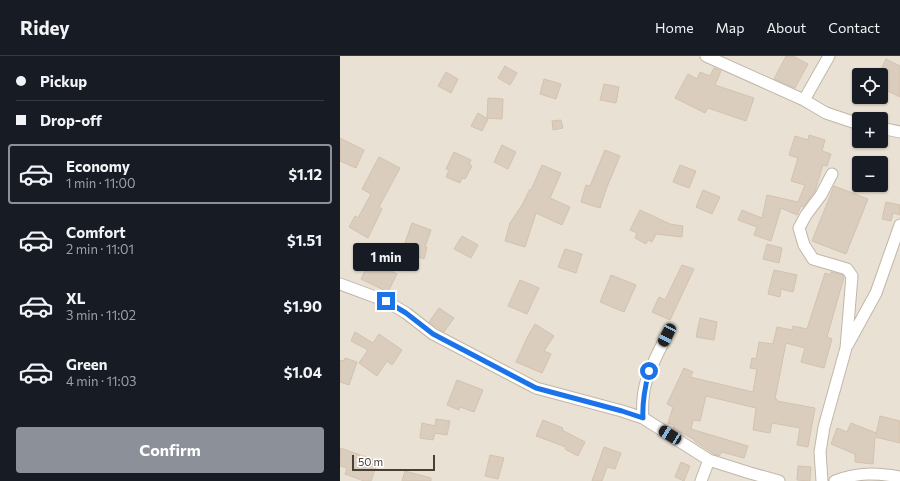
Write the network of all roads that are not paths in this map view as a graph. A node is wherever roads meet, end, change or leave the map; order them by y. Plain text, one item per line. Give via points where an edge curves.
1 (706, 56) edge
2 (829, 56) edge
3 (804, 100) junction
4 (852, 122) edge
5 (888, 129) edge
6 (900, 132) edge
7 (832, 174) dead end
8 (900, 225) edge
9 (340, 284) edge
10 (667, 335) dead end
11 (846, 348) junction
12 (643, 418) junction
13 (710, 460) junction
14 (900, 477) edge
15 (701, 481) edge
16 (779, 481) edge
17 (822, 481) edge
18 (835, 481) edge

1 - 3 street
2 - 3 street
3 - 4 street via 826,113
5 - 6 street
7 - 11 street via 821,196 799,228 804,245 813,258 847,269 852,276
8 - 11 street via 876,293
9 - 12 street via 386,301 433,334 536,388
10 - 12 street via 649,371 644,388
11 - 17 street via 824,427 820,452
12 - 13 street
13 - 15 street
13 - 16 street
14 - 18 street via 860,474

